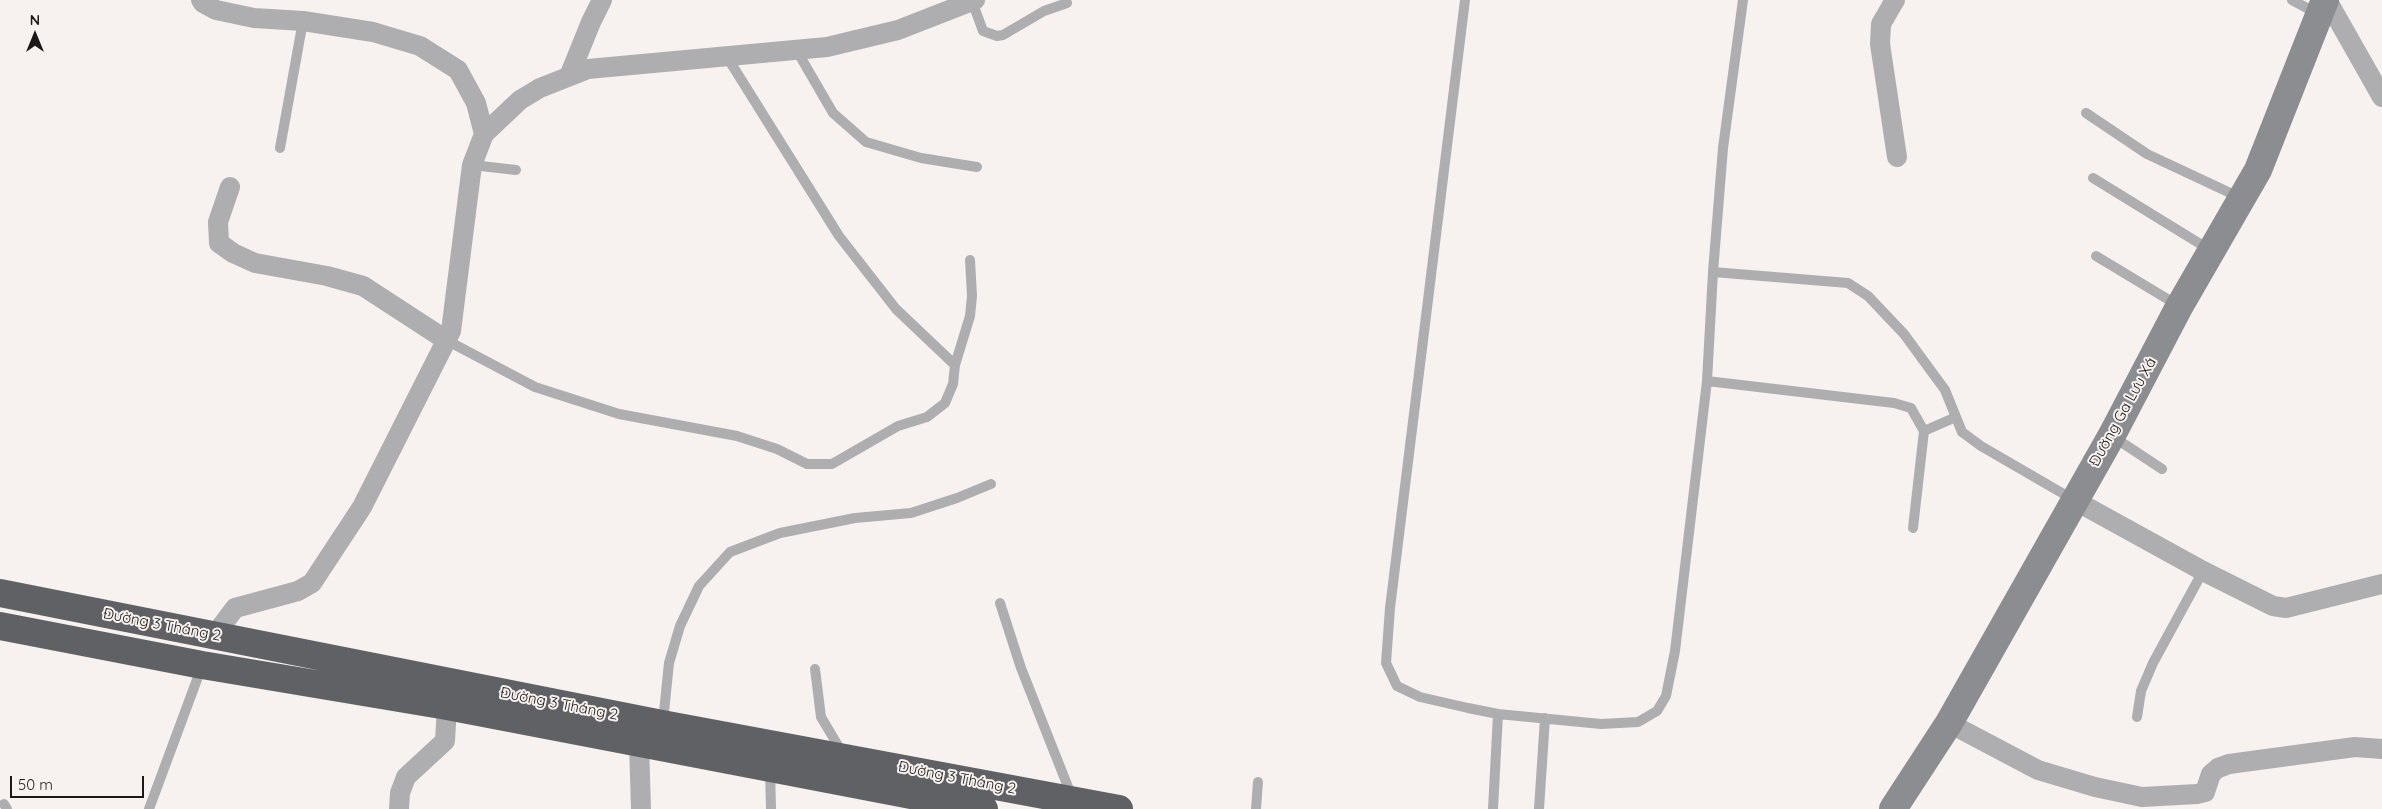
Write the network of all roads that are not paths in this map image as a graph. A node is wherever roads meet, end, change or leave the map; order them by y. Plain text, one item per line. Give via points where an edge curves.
1 (201, 0) edge
2 (602, 0) edge
3 (1465, 0) edge
4 (1743, 0) edge
5 (1895, 0) edge
6 (2292, 0) edge
7 (973, 1) edge
8 (1067, 3) dead end
9 (2324, 5) edge
10 (303, 21) junction
11 (797, 51) junction
12 (727, 57) junction
13 (570, 74) junction
14 (2382, 97) edge
15 (2086, 113) dead end
16 (484, 134) junction
17 (280, 148) dead end
18 (1897, 157) dead end
19 (472, 165) junction
20 (976, 167) dead end
21 (516, 170) dead end
22 (2093, 178) dead end
23 (230, 186) dead end
24 (2242, 198) junction
25 (2211, 251) junction
26 (2096, 256) dead end
27 (970, 260) dead end
28 (1713, 272) junction
29 (2180, 307) junction
30 (446, 340) junction
31 (955, 365) junction
32 (1707, 381) junction
33 (1956, 416) junction
34 (1924, 430) junction
35 (2112, 435) junction
36 (2162, 469) dead end
37 (991, 484) dead end
38 (2074, 500) junction
39 (1913, 528) dead end
40 (2202, 571) junction
41 (2382, 584) edge
42 (0, 593) edge
43 (1000, 603) dead end
44 (0, 626) edge
45 (214, 636) junction
46 (202, 665) junction
47 (815, 669) dead end
48 (448, 706) junction
49 (1498, 714) junction
50 (2137, 717) dead end
51 (1545, 718) junction
52 (1949, 723) junction
53 (653, 736) junction
54 (2382, 749) edge
55 (845, 757) junction
56 (770, 768) junction
57 (1258, 782) dead end
58 (1073, 800) junction
59 (149, 809) edge
60 (399, 809) edge
61 (641, 809) edge
62 (771, 809) edge
63 (984, 809) edge
64 (1119, 809) edge
65 (1256, 809) edge
66 (1493, 809) edge
67 (1539, 809) edge
68 (1893, 809) edge

1 - 10 street via 216,10 254,18
2 - 13 street
3 - 49 lane via 1390,608 1386,663 1397,686 1412,693
4 - 28 lane via 1723,148
5 - 18 street via 1881,24 1880,44
6 - 9 lane
7 - 8 lane via 984,30 996,36
7 - 11 street via 864,40
9 - 14 street
9 - 24 street, Đường Ga Lưu Xá via 2258,170
10 - 16 street via 373,32 420,46 458,70 476,103
10 - 17 lane
11 - 12 street
11 - 20 lane via 833,112 866,142 921,158
12 - 13 street via 588,69
12 - 31 lane via 839,236 896,309
13 - 16 street via 520,100
15 - 24 lane via 2147,154
16 - 19 street
19 - 21 lane
19 - 30 street via 451,331
22 - 25 lane
23 - 30 street via 218,222 219,243 233,253 255,263 363,286
24 - 25 street, Đường Ga Lưu Xá
25 - 29 street, Đường Ga Lưu Xá
26 - 29 lane
27 - 31 lane via 970,316
28 - 32 lane
28 - 33 lane via 1848,283 1868,296 1904,334 1945,390
29 - 35 street, Đường Ga Lưu Xá
30 - 31 lane via 535,387 619,414 737,436 777,449 807,464 832,464 898,426 927,416 945,403 954,384
30 - 45 street via 362,507 312,583 298,591 234,608
32 - 34 lane via 1894,403 1911,408
32 - 51 lane via 1675,651 1666,696 1657,711 1638,722 1601,724
33 - 34 lane
33 - 38 lane via 1962,432 1981,446
34 - 39 lane
35 - 36 lane
35 - 38 street, Đường Ga Lưu Xá
37 - 53 lane via 912,513 855,518 780,533 730,552 698,586 680,626
38 - 40 street
38 - 52 street, Đường Ga Lưu Xá
40 - 41 street via 2273,606 2286,608
40 - 50 lane via 2153,663 2141,691
42 - 45 highway, Đường 3 Tháng 2
43 - 58 lane via 1021,668
44 - 46 highway, Đường 3 Tháng 2
45 - 46 highway
45 - 53 highway, Đường 3 Tháng 2
46 - 48 highway, Đường 3 Tháng 2
46 - 59 lane
47 - 55 lane via 821,717
48 - 53 highway, Đường 3 Tháng 2
48 - 60 street via 445,741 406,777
49 - 51 lane
49 - 66 lane
51 - 67 lane
52 - 54 street via 2038,770 2142,797 2205,792 2211,774 2229,764 2355,747
52 - 68 street, Đường Ga Lưu Xá
53 - 55 highway, Đường 3 Tháng 2
53 - 56 highway, Đường 3 Tháng 2
53 - 61 street
55 - 58 highway, Đường 3 Tháng 2
56 - 62 lane
56 - 63 highway, Đường 3 Tháng 2
57 - 65 lane
58 - 64 highway, Đường 3 Tháng 2

